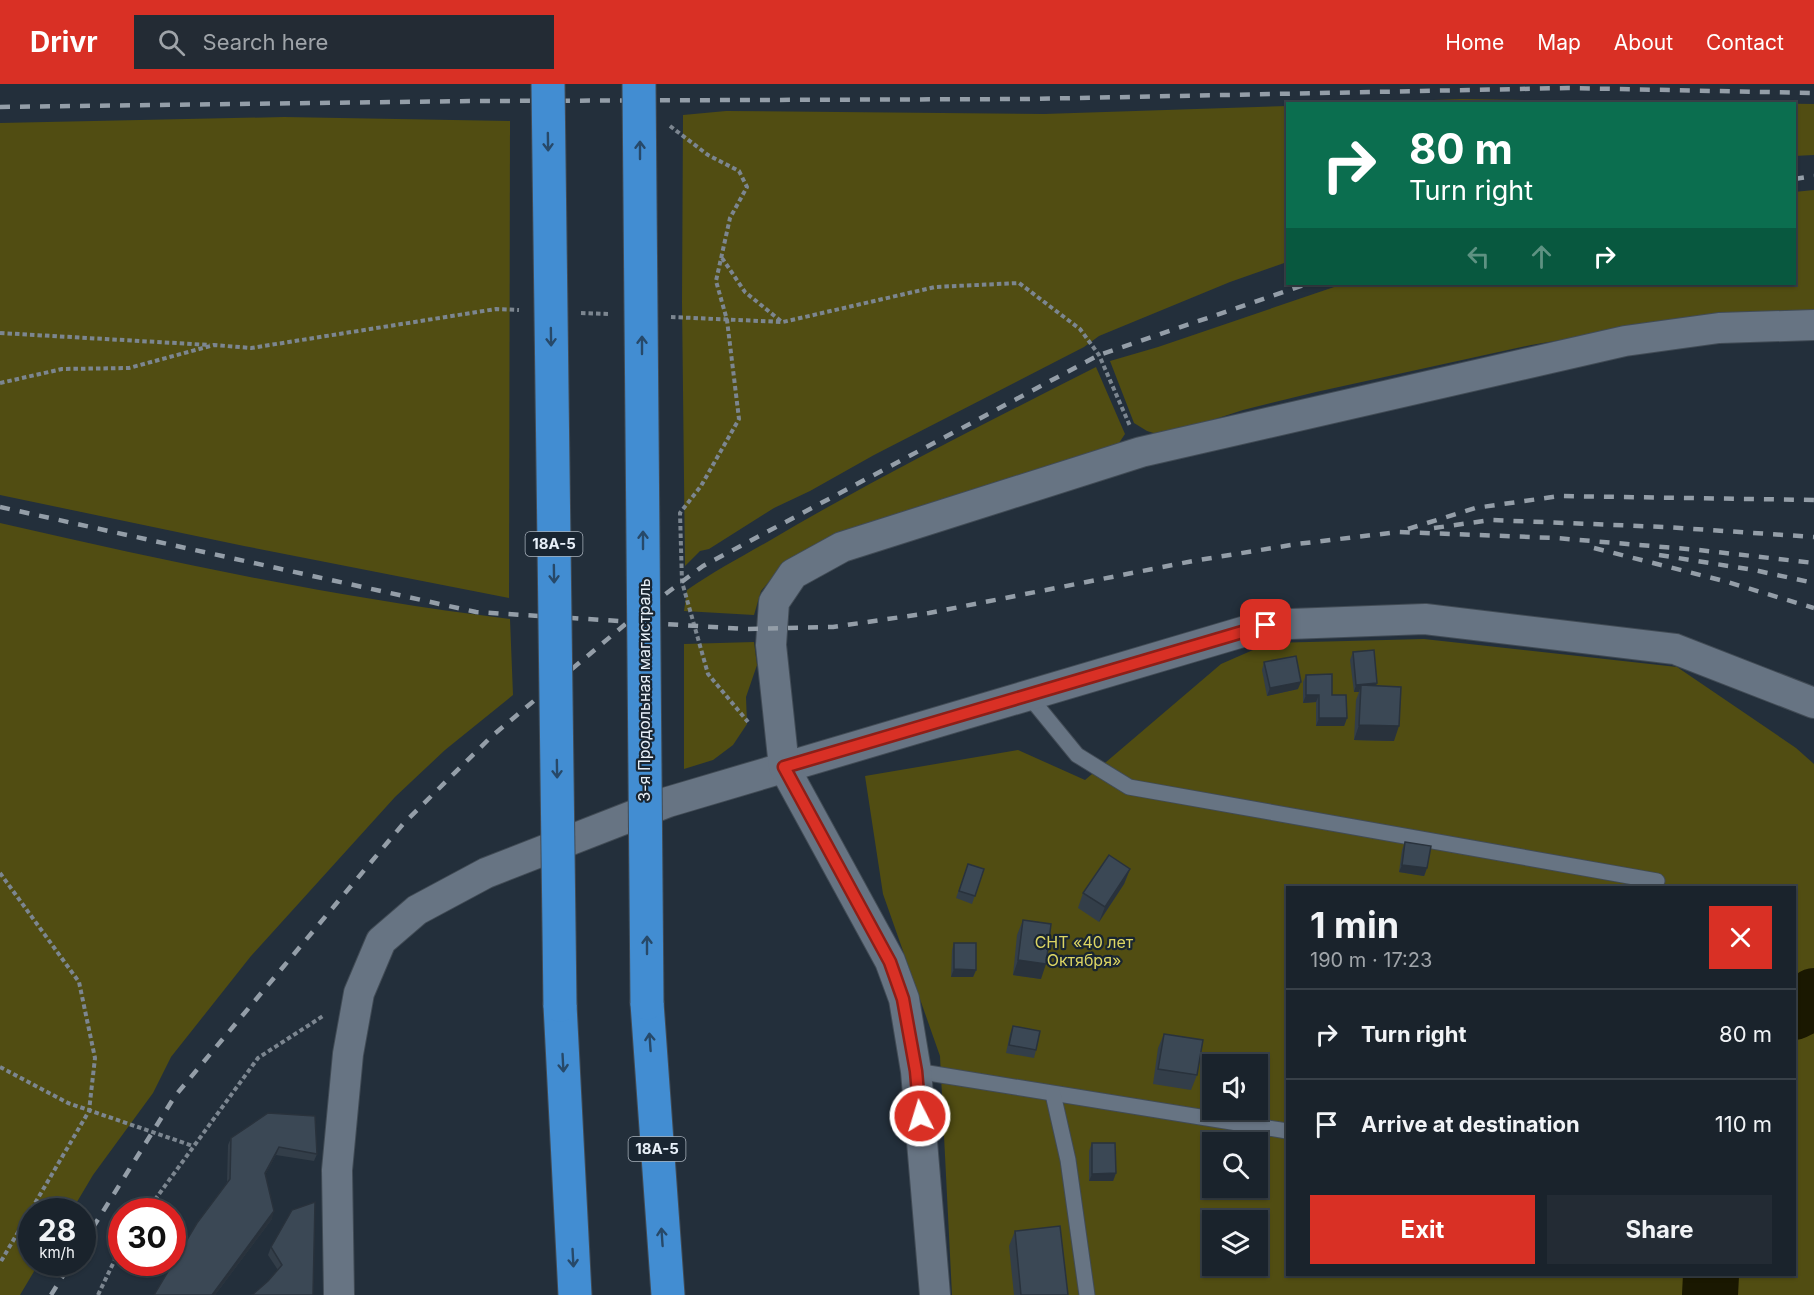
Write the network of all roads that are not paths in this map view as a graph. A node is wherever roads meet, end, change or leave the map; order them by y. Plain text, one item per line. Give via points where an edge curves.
1 (548, 84) edge
2 (639, 84) edge
3 (1814, 325) edge
4 (1028, 695) junction
5 (1814, 703) edge
6 (784, 767) junction
7 (1657, 881) dead end
8 (916, 1071) junction
9 (1053, 1094) junction
10 (1286, 1131) edge
11 (339, 1295) edge
12 (575, 1295) edge
13 (668, 1295) edge
14 (935, 1295) edge
15 (1087, 1295) edge

1 -> 12 highway, 18А-5, bridge via 560,1005
13 -> 2 highway, 3-я Продольная магистраль / 18А-5, bridge via 647,1003
3 - 6 street via 1719,328 1625,341 1141,452 842,547 793,574 774,602 771,645
4 - 5 street via 1266,625 1425,619 1675,649
4 - 6 street
4 - 7 lane via 1077,755 1129,787
6 - 8 street via 890,962 903,999
6 - 11 street via 668,802 486,873 417,910 381,941 359,993 348,1054 337,1170
8 - 9 lane
8 - 14 street
9 - 10 lane
9 - 15 lane via 1068,1160

